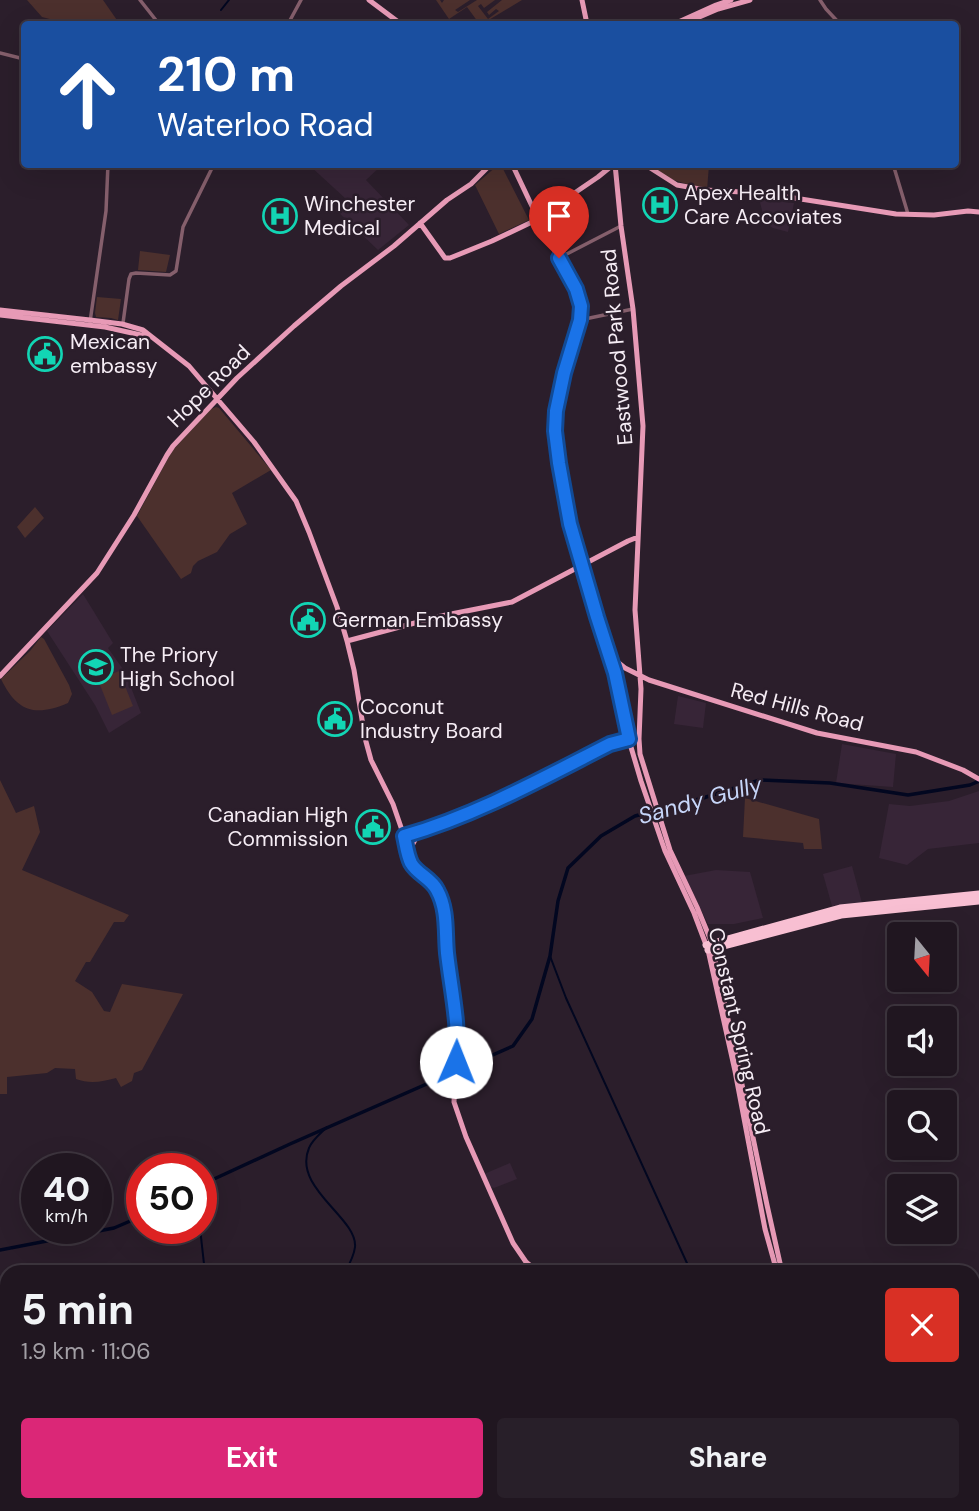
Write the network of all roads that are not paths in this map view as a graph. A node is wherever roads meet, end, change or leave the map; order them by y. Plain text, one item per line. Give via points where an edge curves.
1 (141, 0) edge
2 (302, 0) edge
3 (369, 0) edge
4 (582, 0) edge
5 (731, 0) edge
6 (750, 0) edge
7 (820, 0) edge
8 (157, 21) edge
9 (290, 21) edge
10 (397, 21) edge
11 (586, 21) edge
12 (680, 21) edge
13 (690, 21) edge
14 (837, 21) edge
15 (0, 52) edge
16 (21, 58) edge
17 (108, 168) edge
18 (212, 168) edge
19 (487, 168) edge
20 (514, 168) edge
21 (609, 168) edge
22 (615, 168) edge
23 (643, 168) edge
24 (650, 168) edge
25 (894, 168) edge
26 (677, 185) junction
27 (979, 212) edge
28 (908, 214) junction
29 (538, 218) junction
30 (421, 223) junction
31 (621, 226) junction
32 (559, 258) junction
33 (633, 309) junction
34 (0, 310) edge
35 (0, 315) edge
36 (580, 320) junction
37 (90, 322) junction
38 (122, 324) junction
39 (150, 337) junction
40 (217, 399) junction
41 (638, 537) junction
42 (582, 566) junction
43 (347, 640) junction
44 (637, 652) junction
45 (610, 656) junction
46 (0, 676) edge
47 (641, 676) junction
48 (661, 683) junction
49 (641, 689) junction
50 (639, 737) junction
51 (629, 739) junction
52 (610, 744) junction
53 (639, 776) junction
54 (979, 778) edge
55 (653, 804) junction
56 (449, 822) junction
57 (404, 836) junction
58 (408, 853) junction
59 (979, 894) edge
60 (979, 901) edge
61 (710, 946) junction
62 (530, 1265) edge
63 (779, 1265) edge

1 - 8 street
2 - 9 street
3 - 10 main road
4 - 11 main road
5 - 12 main road
6 - 13 main road
7 - 14 street
15 - 16 street
17 - 37 street
18 - 38 street via 183,227 176,271 170,275 131,274
19 - 30 main road, Hope Road
20 - 29 main road, Constant Spring Road
21 - 29 main road
22 - 31 main road, Eastwood Park Road
23 - 26 main road
24 - 26 main road
25 - 28 street
26 - 28 main road
27 - 28 main road
29 - 30 main road via 445,258
29 - 32 main road, Constant Spring Road
30 - 40 main road, Hope Road via 294,326
31 - 32 street
31 - 33 main road, Eastwood Park Road
32 - 36 main road, Constant Spring Road via 576,289
33 - 36 street
33 - 41 main road, Eastwood Park Road via 643,426
34 - 37 main road
35 - 37 main road
36 - 42 main road, Constant Spring Road via 564,373 555,431 570,524
37 - 38 main road
37 - 39 main road
38 - 39 main road via 144,330
39 - 40 main road via 189,366
40 - 43 main road via 296,501
40 - 46 main road, Hope Road via 173,446 97,573
41 - 42 main road
41 - 44 main road, Eastwood Park Road
42 - 43 main road via 512,602
42 - 45 main road, Constant Spring Road
43 - 57 main road via 371,760
44 - 47 main road, Eastwood Park Road
44 - 48 main road via 643,670
45 - 47 main road, Red Hills Road
45 - 51 main road, Constant Spring Road
47 - 48 main road, Red Hills Road
47 - 49 main road, Eastwood Park Road
48 - 49 main road
48 - 54 main road, Red Hills Road via 817,733 916,751
49 - 50 main road, Eastwood Park Road
50 - 51 main road
50 - 55 main road, Constant Spring Road
51 - 52 main road
51 - 53 main road, Constant Spring Road
52 - 53 main road via 627,744
52 - 56 main road
53 - 55 main road, Constant Spring Road
55 - 61 main road, Constant Spring Road
56 - 57 main road
56 - 58 main road via 416,838
57 - 58 main road
58 - 62 main road via 412,865 432,881 446,918 457,1040 454,1102 513,1243
59 - 61 highway via 840,908
60 - 61 highway via 841,915
61 - 63 main road, Constant Spring Road

